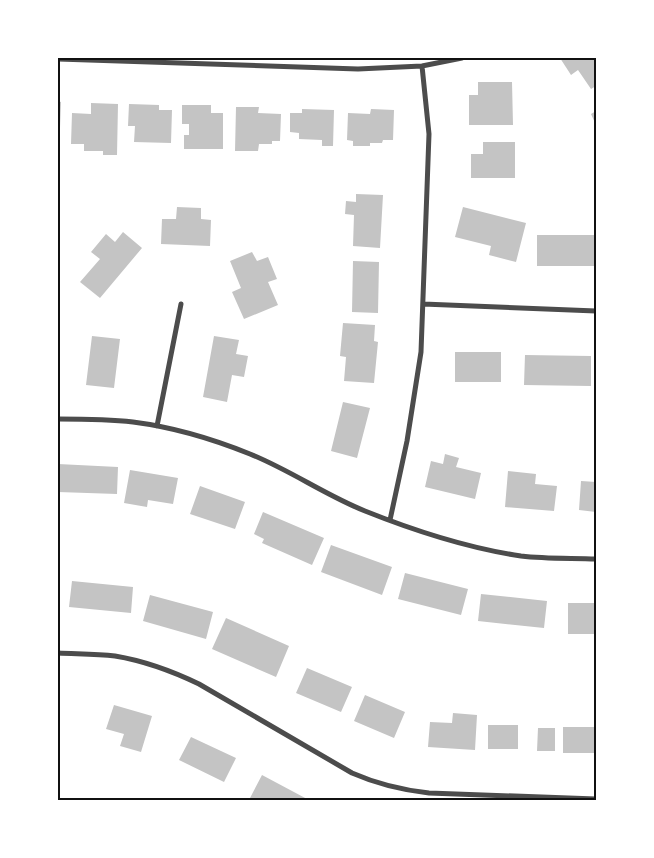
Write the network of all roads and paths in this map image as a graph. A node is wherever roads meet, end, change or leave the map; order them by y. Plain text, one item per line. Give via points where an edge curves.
1 (462, 58) edge
2 (58, 59) edge
3 (422, 66) junction
4 (180, 304) dead end
5 (423, 304) junction
6 (596, 311) edge
7 (58, 418) edge
8 (157, 426) junction
9 (390, 520) junction
10 (596, 559) edge
11 (58, 653) edge
12 (596, 799) edge

1 - 3 street
2 - 3 street via 358,69
3 - 5 street via 429,134
4 - 8 street
5 - 6 street
5 - 9 street via 421,352
7 - 8 street
8 - 9 street via 250,454 333,496
9 - 10 street via 478,548 542,558
11 - 12 street via 114,656 176,673 352,773 385,786 430,793

